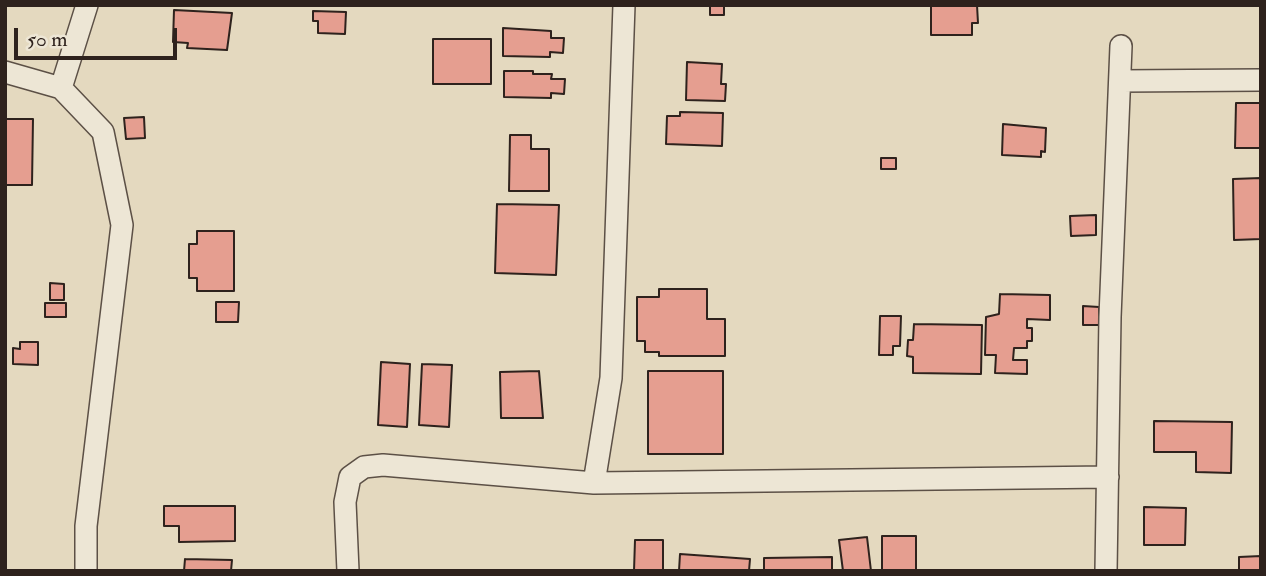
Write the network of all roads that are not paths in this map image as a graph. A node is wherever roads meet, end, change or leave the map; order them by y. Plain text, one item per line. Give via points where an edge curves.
1 (87, 5) edge
2 (624, 5) edge
3 (1121, 46) dead end
4 (5, 72) edge
5 (1261, 80) edge
6 (1121, 81) junction
7 (61, 88) junction
8 (1108, 477) junction
9 (594, 483) junction
10 (86, 571) edge
11 (348, 571) edge
12 (1106, 571) edge

1 - 7 street
2 - 9 street via 611,378
3 - 6 street
4 - 7 street
5 - 6 street
6 - 8 street
7 - 10 street via 103,132 122,225 86,526
8 - 9 street
8 - 12 street
9 - 11 street via 364,467 350,477 345,502

